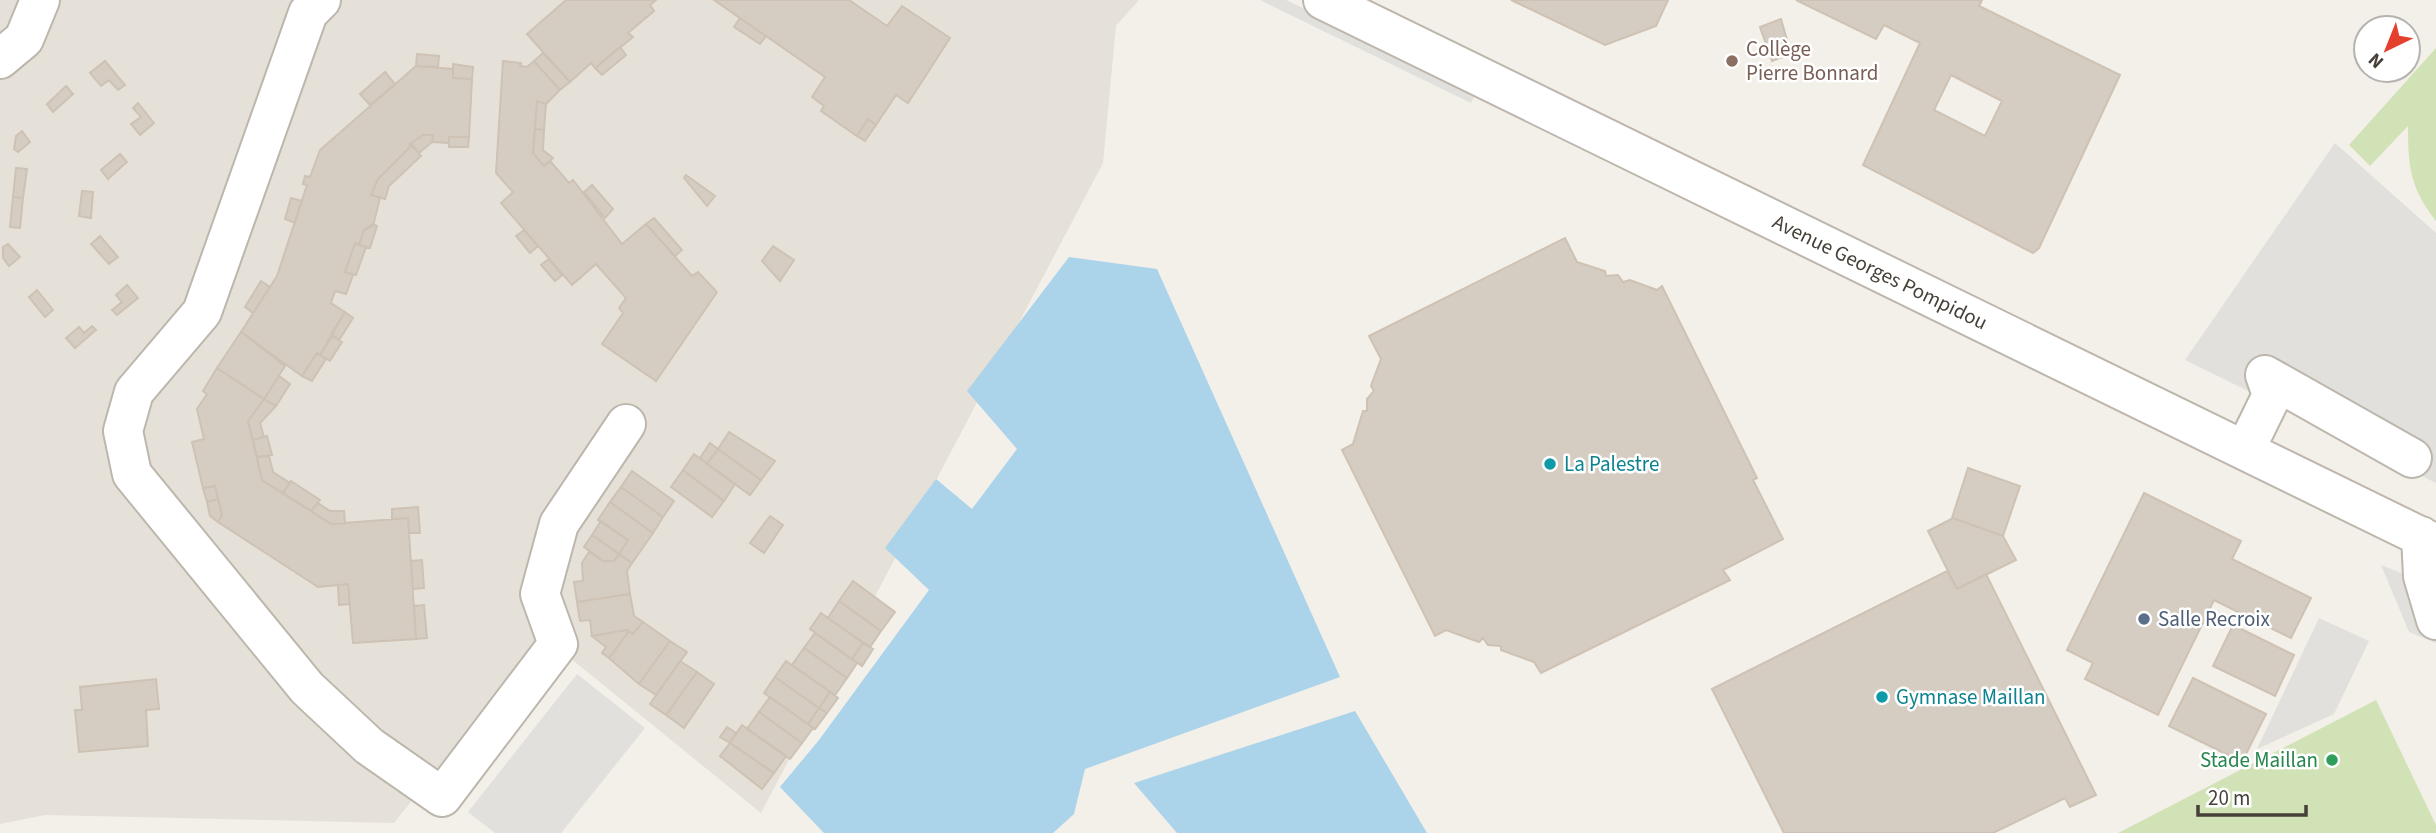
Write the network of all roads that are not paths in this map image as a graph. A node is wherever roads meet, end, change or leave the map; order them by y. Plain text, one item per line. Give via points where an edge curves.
1 (40, 0) edge
2 (320, 0) edge
3 (1324, 0) edge
4 (0, 59) edge
5 (626, 424) dead end
6 (2234, 445) junction
7 (2412, 458) dead end
8 (2428, 540) edge
9 (2436, 620) edge

1 - 4 street via 24,39
2 - 5 street via 308,13 202,312 134,392 123,430 132,474 307,688 369,746 442,797 558,644 540,594 559,524
3 - 6 street, Avenue Georges Pompidou
6 - 7 street via 2272,395 2265,375
6 - 8 street, Avenue Georges Pompidou
8 - 9 street via 2423,576

